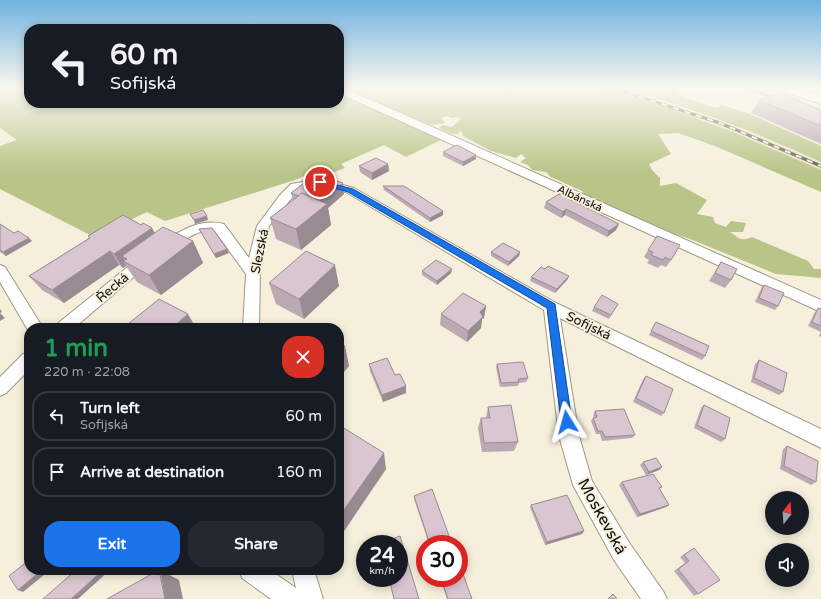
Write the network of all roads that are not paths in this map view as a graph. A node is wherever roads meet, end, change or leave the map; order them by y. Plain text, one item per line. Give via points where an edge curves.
1 (402, 117) edge
2 (320, 182) joint
3 (0, 270) edge
4 (253, 273) junction
5 (821, 306) edge
6 (551, 307) junction
7 (32, 323) edge
8 (69, 323) edge
9 (251, 323) edge
10 (24, 364) edge
11 (0, 388) edge
12 (821, 439) edge
13 (257, 575) edge
14 (304, 575) edge
15 (291, 599) edge
16 (311, 599) edge
17 (655, 599) edge

1 - 5 street, Albánská via 665,238
2 - 4 street, Slezská via 295,186 263,226
2 - 6 street, Sofijská via 350,190
3 - 7 street
4 - 8 street, Řecká via 219,227 210,224 190,230 145,260
4 - 9 street, Slezská
6 - 12 street, Sofijská
6 - 17 street, Moskevská via 568,436 583,485 622,552
10 - 11 street
13 - 15 street
14 - 16 street

